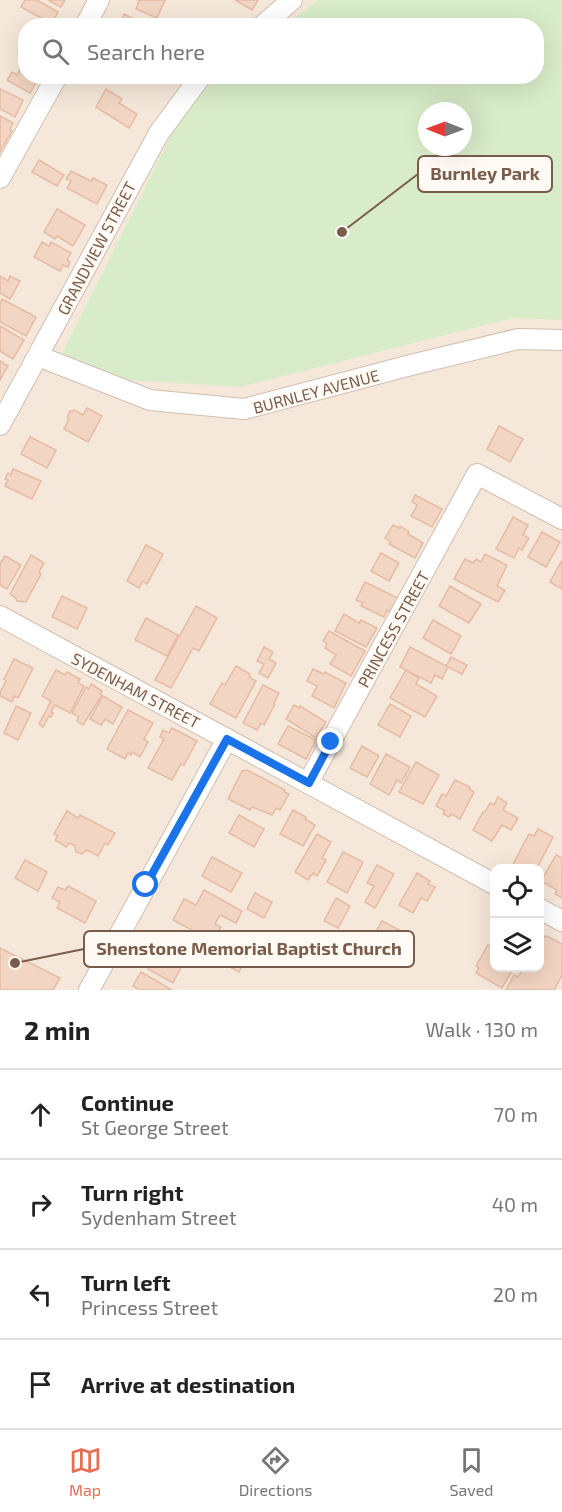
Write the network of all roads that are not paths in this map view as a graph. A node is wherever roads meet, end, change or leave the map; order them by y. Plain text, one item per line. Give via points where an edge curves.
1 (99, 0) edge
2 (292, 0) edge
3 (89, 18) edge
4 (271, 18) edge
5 (53, 84) edge
6 (195, 84) edge
7 (0, 178) edge
8 (562, 340) edge
9 (38, 356) junction
10 (0, 425) edge
11 (562, 519) edge
12 (0, 616) edge
13 (227, 739) junction
14 (309, 783) junction
15 (490, 881) edge
16 (544, 911) edge
17 (562, 921) edge
18 (89, 990) edge

1 - 3 street
2 - 4 street
5 - 7 street
6 - 9 street, GRANDVIEW STREET via 159,133
8 - 9 street, BURNLEY AVENUE via 518,339 244,409 150,400
9 - 10 street, GRANDVIEW STREET
11 - 14 street, PRINCESS STREET via 477,474
12 - 13 street, SYDENHAM STREET
13 - 14 street, SYDENHAM STREET
13 - 18 street
14 - 15 street, SYDENHAM STREET
16 - 17 street

